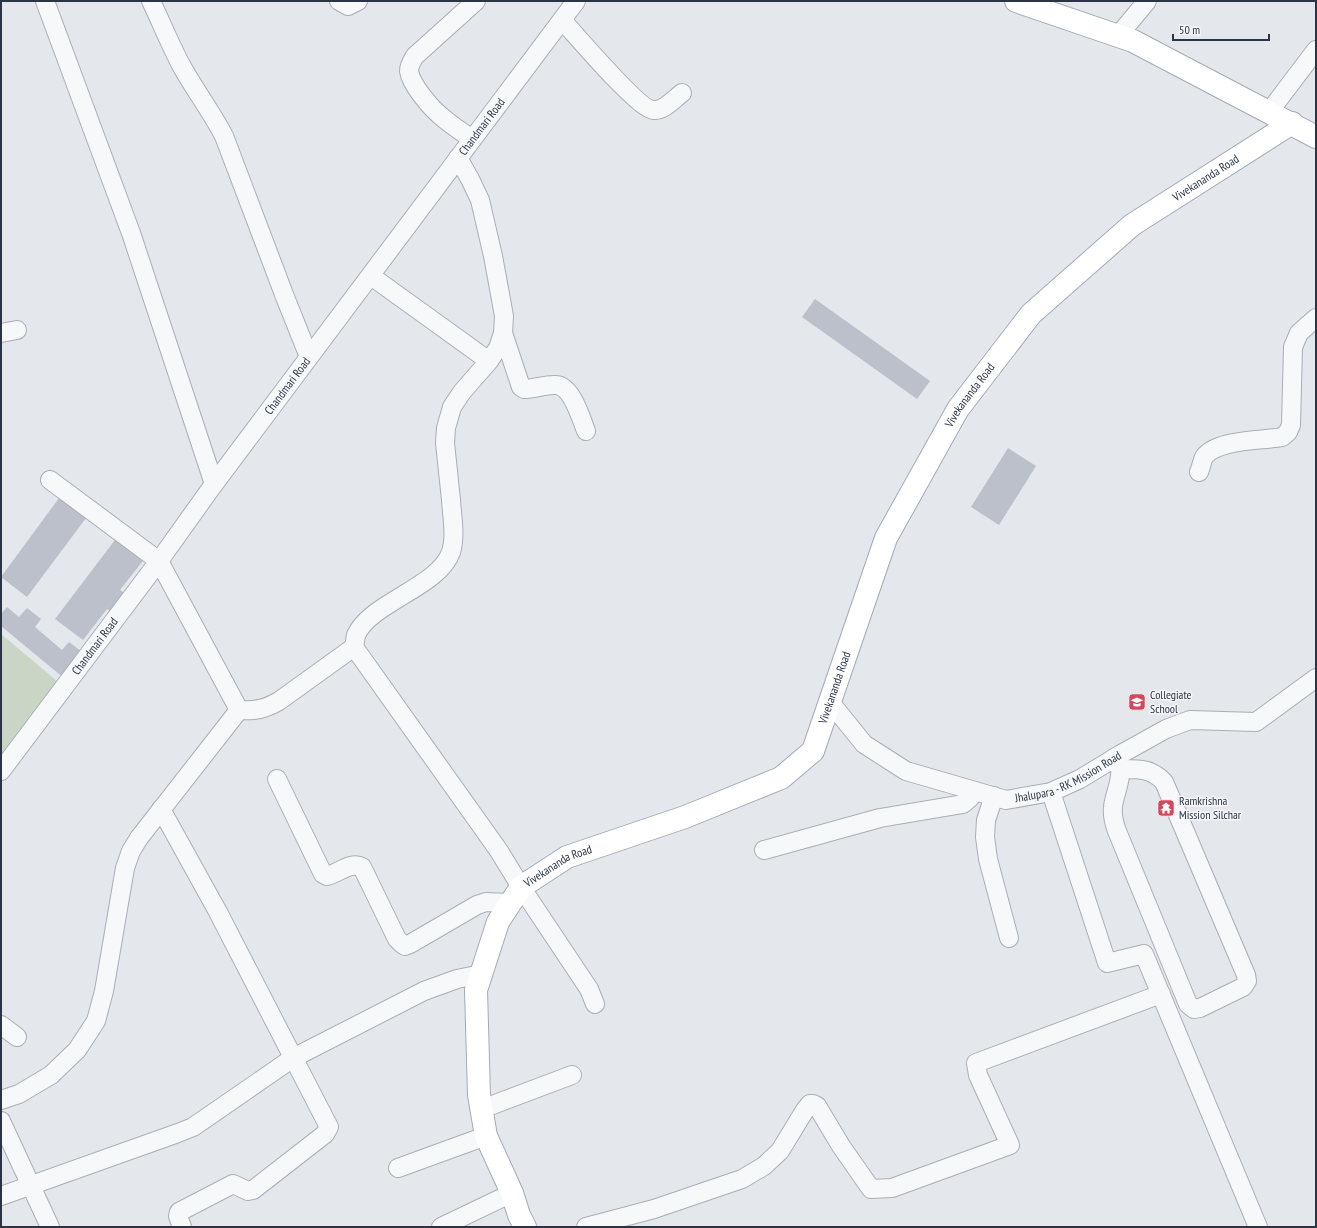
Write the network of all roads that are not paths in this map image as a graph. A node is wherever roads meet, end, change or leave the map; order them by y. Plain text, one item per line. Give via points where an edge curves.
1 (45, 1) edge
2 (151, 1) edge
3 (339, 1) edge
4 (358, 1) edge
5 (476, 1) edge
6 (576, 1) edge
7 (1016, 1) edge
8 (1147, 1) edge
9 (562, 20) junction
10 (1118, 36) junction
11 (1316, 50) edge
12 (682, 93) dead end
13 (1269, 112) junction
14 (1292, 123) junction
15 (1316, 137) edge
16 (472, 139) junction
17 (458, 158) junction
18 (371, 276) junction
19 (1316, 318) edge
20 (503, 333) junction
21 (309, 357) junction
22 (489, 361) junction
23 (586, 431) dead end
24 (1199, 472) dead end
25 (50, 480) dead end
26 (214, 484) junction
27 (159, 561) junction
28 (354, 647) junction
29 (1316, 678) edge
30 (830, 702) junction
31 (239, 710) junction
32 (1117, 763) junction
33 (1, 771) edge
34 (277, 779) dead end
35 (975, 791) junction
36 (1051, 792) junction
37 (994, 796) junction
38 (161, 809) junction
39 (764, 850) dead end
40 (516, 895) junction
41 (1009, 938) dead end
42 (481, 974) junction
43 (1161, 994) junction
44 (595, 1004) dead end
45 (1, 1025) edge
46 (17, 1037) dead end
47 (293, 1058) junction
48 (572, 1075) dead end
49 (1, 1100) edge
50 (482, 1109) junction
51 (1, 1121) edge
52 (486, 1136) junction
53 (398, 1168) dead end
54 (31, 1185) junction
55 (512, 1193) junction
56 (1, 1196) edge
57 (50, 1227) edge
58 (182, 1227) edge
59 (441, 1227) edge
60 (525, 1227) edge
61 (586, 1227) edge
62 (1258, 1227) edge

1 - 26 street via 131,233
2 - 21 street via 195,91 214,116 224,136
3 - 4 street via 348,6
5 - 16 street via 414,56 409,70 411,79 419,91 441,117
6 - 9 street, Chandmari Road
7 - 10 main road
8 - 10 street
9 - 12 street via 630,94 652,111 659,110
9 - 16 street, Chandmari Road
10 - 13 main road via 1133,41
11 - 13 street
13 - 14 main road
14 - 15 main road
14 - 30 main road, Vivekananda Road via 1132,225 1031,314 958,409 886,538
16 - 17 street, Chandmari Road
17 - 18 street, Chandmari Road
17 - 20 street via 480,200 504,316
18 - 21 street, Chandmari Road
18 - 22 street
19 - 24 street via 1299,333 1293,348 1291,425 1288,432 1282,437 1232,443 1213,450 1204,457
20 - 22 street via 498,348
20 - 23 street via 521,387 528,389 563,386 570,394
21 - 26 street, Chandmari Road
22 - 28 street via 452,407 446,428 445,443 454,531 451,552 443,566 431,576 365,623 356,635
25 - 27 street
26 - 27 street, Chandmari Road
27 - 31 street
27 - 33 street, Chandmari Road
28 - 31 street via 273,705 251,711
28 - 40 street via 499,851
29 - 32 street, Jhalupara - RK Mission Road via 1256,722 1190,720 1166,729
30 - 35 street, Jhalupara - RK Mission Road via 864,744 906,771
30 - 40 main road, Vivekananda Road via 812,751 781,778 685,816 567,857
31 - 38 street
32 - 32 street via 1120,778 1113,807 1117,831 1188,1004 1194,1009 1200,1008 1243,987 1247,981 1246,975 1164,782 1156,774
32 - 36 street, Jhalupara - RK Mission Road
34 - 40 street via 323,874 331,875 352,865 362,867 397,938 405,946 486,902
35 - 37 street, Jhalupara - RK Mission Road
35 - 39 street via 963,804 880,818
36 - 37 street, Jhalupara - RK Mission Road via 1006,800
36 - 43 street via 1107,963 1144,954
37 - 41 street via 986,820 985,837 988,859
38 - 47 street via 218,912
38 - 49 street via 131,851 125,868 104,991 96,1022 77,1050 51,1075 19,1094
40 - 42 main road, Vivekananda Road via 498,922
40 - 44 street via 589,989
42 - 47 street via 457,979 424,991
42 - 50 main road, Vivekananda Road via 476,990 479,1095
43 - 61 street via 976,1063 978,1075 1010,1145 892,1188 871,1189 840,1146 817,1106 810,1104 780,1150 764,1166 742,1179 654,1209
43 - 62 street
45 - 46 street
47 - 54 street via 192,1127
47 - 58 street via 329,1127 328,1130 253,1190 248,1191 233,1184 179,1212
48 - 50 street
50 - 52 main road, Vivekananda Road
51 - 54 street
52 - 53 street
52 - 55 main road, Vivekananda Road
54 - 56 street
54 - 57 street
55 - 59 street
55 - 60 main road, Vivekananda Road

